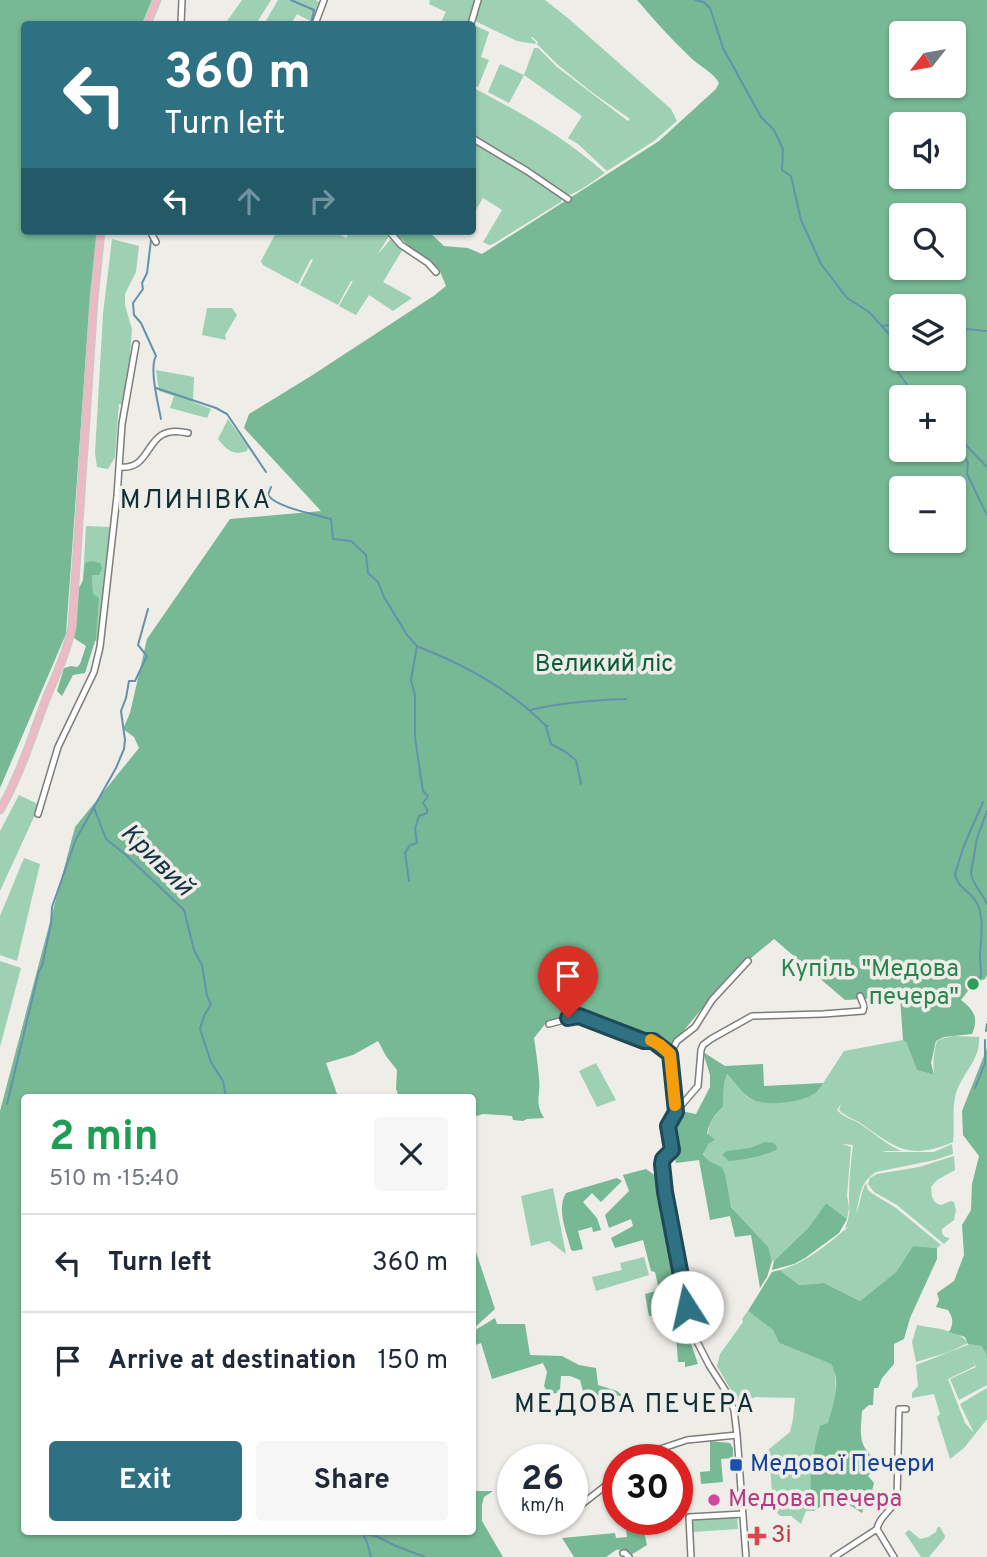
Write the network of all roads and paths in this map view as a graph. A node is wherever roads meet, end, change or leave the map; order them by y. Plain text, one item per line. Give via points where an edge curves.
1 (157, 0) edge
2 (182, 0) edge
3 (324, 0) edge
4 (478, 0) edge
5 (148, 21) edge
6 (181, 21) edge
7 (316, 21) edge
8 (472, 21) edge
9 (476, 140) edge
10 (568, 199) dead end
11 (102, 235) edge
12 (392, 235) edge
13 (436, 272) dead end
14 (136, 344) dead end
15 (188, 433) dead end
16 (119, 467) junction
17 (0, 810) edge
18 (38, 814) dead end
19 (748, 961) dead end
20 (860, 996) dead end
21 (549, 1024) dead end
22 (670, 1054) junction
23 (676, 1112) junction
24 (906, 1409) dead end
25 (737, 1435) junction
26 (675, 1444) edge
27 (602, 1489) edge
28 (588, 1499) edge
29 (743, 1514) junction
30 (877, 1528) junction
31 (622, 1553) dead end
32 (629, 1557) edge
33 (691, 1557) edge
34 (746, 1557) edge
35 (834, 1557) edge
36 (894, 1557) edge

1 - 5 main road
2 - 6 street
3 - 7 street
4 - 8 street
9 - 10 street
11 - 17 main road via 72,627
12 - 13 street
14 - 16 street
15 - 16 street via 161,434 136,465
16 - 18 street via 99,655 58,747
19 - 22 street
20 - 23 street via 863,1011 752,1016 711,1039 701,1050 698,1086
21 - 22 street via 579,1016 653,1041
22 - 23 street
23 - 25 street via 668,1126 672,1150 662,1164 690,1328 734,1410
24 - 30 street via 899,1409 898,1499
25 - 26 street
25 - 29 street
27 - 28 street
29 - 33 street via 689,1517
29 - 34 street
30 - 35 street
30 - 36 street
31 - 32 street

